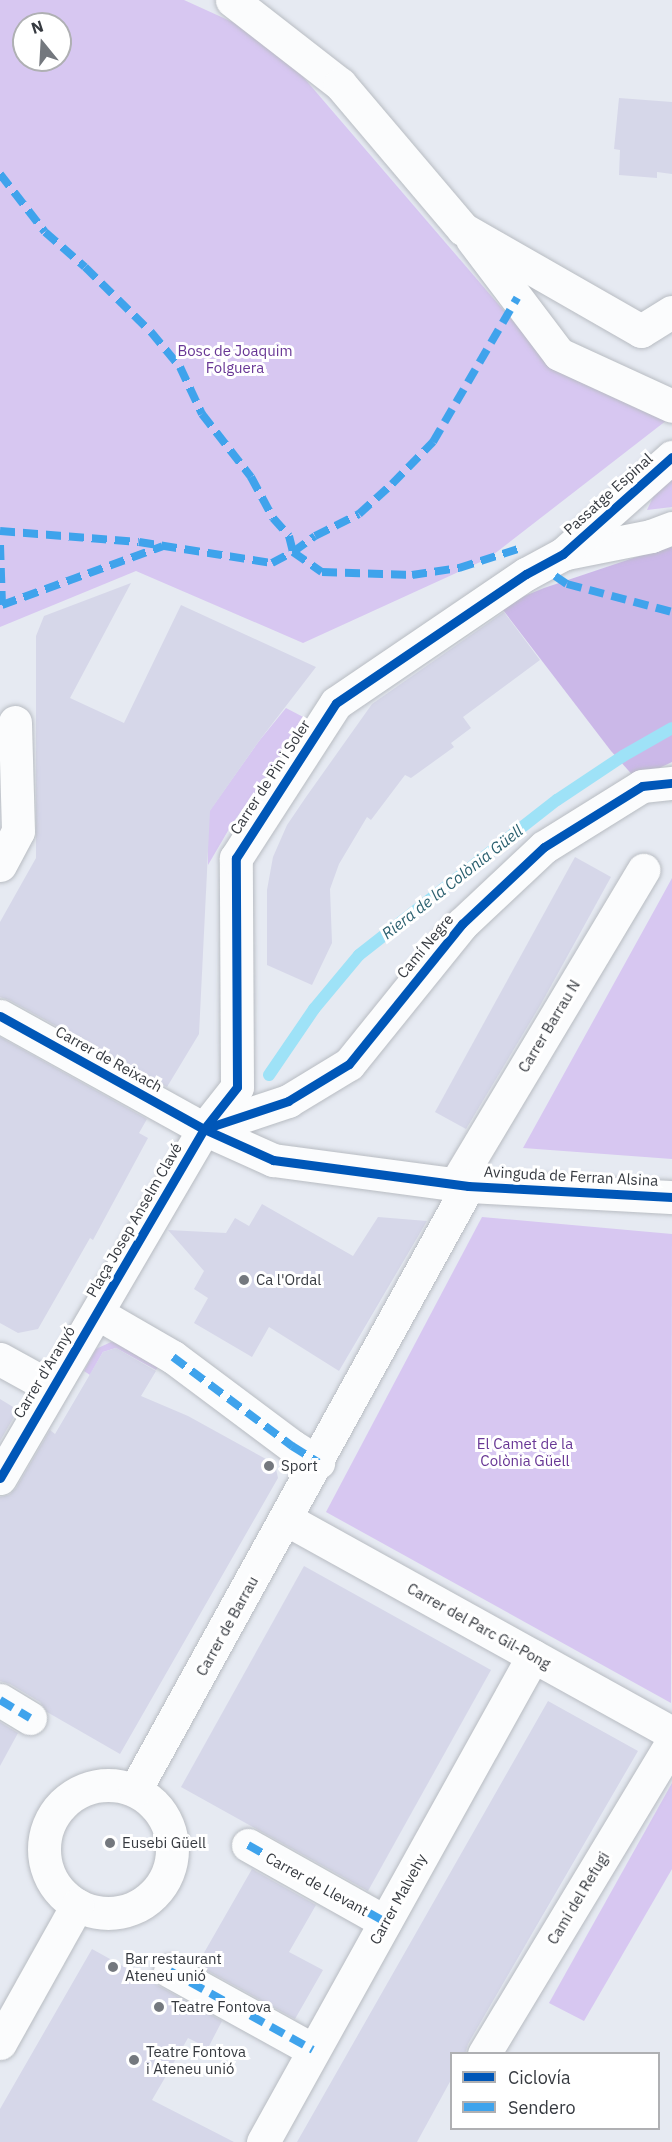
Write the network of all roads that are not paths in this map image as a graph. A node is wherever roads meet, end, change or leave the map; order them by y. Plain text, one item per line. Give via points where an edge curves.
1 (232, 0) edge
2 (464, 229) junction
3 (672, 312) edge
4 (672, 406) edge
5 (672, 457) edge
6 (672, 528) edge
7 (563, 554) junction
8 (15, 722) dead end
9 (672, 783) edge
10 (0, 865) edge
11 (643, 870) dead end
12 (0, 1016) edge
13 (204, 1129) junction
14 (462, 1184) junction
15 (672, 1197) edge
16 (97, 1313) junction
17 (0, 1359) edge
18 (51, 1388) junction
19 (318, 1462) junction
20 (0, 1478) edge
21 (286, 1519) junction
22 (533, 1656) junction
23 (0, 1700) edge
24 (30, 1718) dead end
25 (672, 1733) edge
26 (672, 1742) edge
27 (135, 1790) junction
28 (248, 1845) dead end
29 (77, 1905) junction
30 (385, 1922) junction
31 (171, 1971) dead end
32 (0, 2043) edge
33 (313, 2050) junction
34 (485, 2052) edge
35 (263, 2142) edge

1 - 2 street via 340,84
2 - 3 street via 641,330
2 - 4 street via 560,354
5 - 7 street, Passatge Espinal
6 - 7 street
7 - 13 street, Carrer de Pin i Soler via 526,574 336,703 236,858 237,1086
8 - 10 street via 18,831
9 - 13 street, Camí Negre via 642,786 544,847 462,924 349,1064 288,1101
11 - 14 street, Carrer Barrau N
12 - 13 street, Carrer de Reixach
13 - 14 street via 273,1160
13 - 16 street, Plaça Josep Anselm Clavé
14 - 15 street, Avinguda de Ferran Alsina
14 - 19 street, Carrer de Barrau
16 - 18 street, Carrer d'Aranyó
16 - 19 street via 173,1357
17 - 18 street
18 - 20 street, Carrer d'Aranyó
19 - 21 street, Carrer de Barrau
21 - 22 street, Carrer del Parc Gil-Pong
21 - 27 street, Carrer de Barrau
22 - 25 street, Carrer del Parc Gil-Pong
22 - 30 street, Carrer Malvehy
23 - 24 street
26 - 34 street, Camí del Refugi
27 - 29 street via 114,1784 92,1786 72,1795 56,1810 46,1830 48,1873 60,1892
27 - 29 street via 153,1801 172,1837 172,1858 166,1878 137,1907 96,1912
28 - 30 street, Carrer de Llevant
29 - 32 street
30 - 33 street, Carrer Malvehy
31 - 33 street
33 - 35 street, Carrer Malvehy

